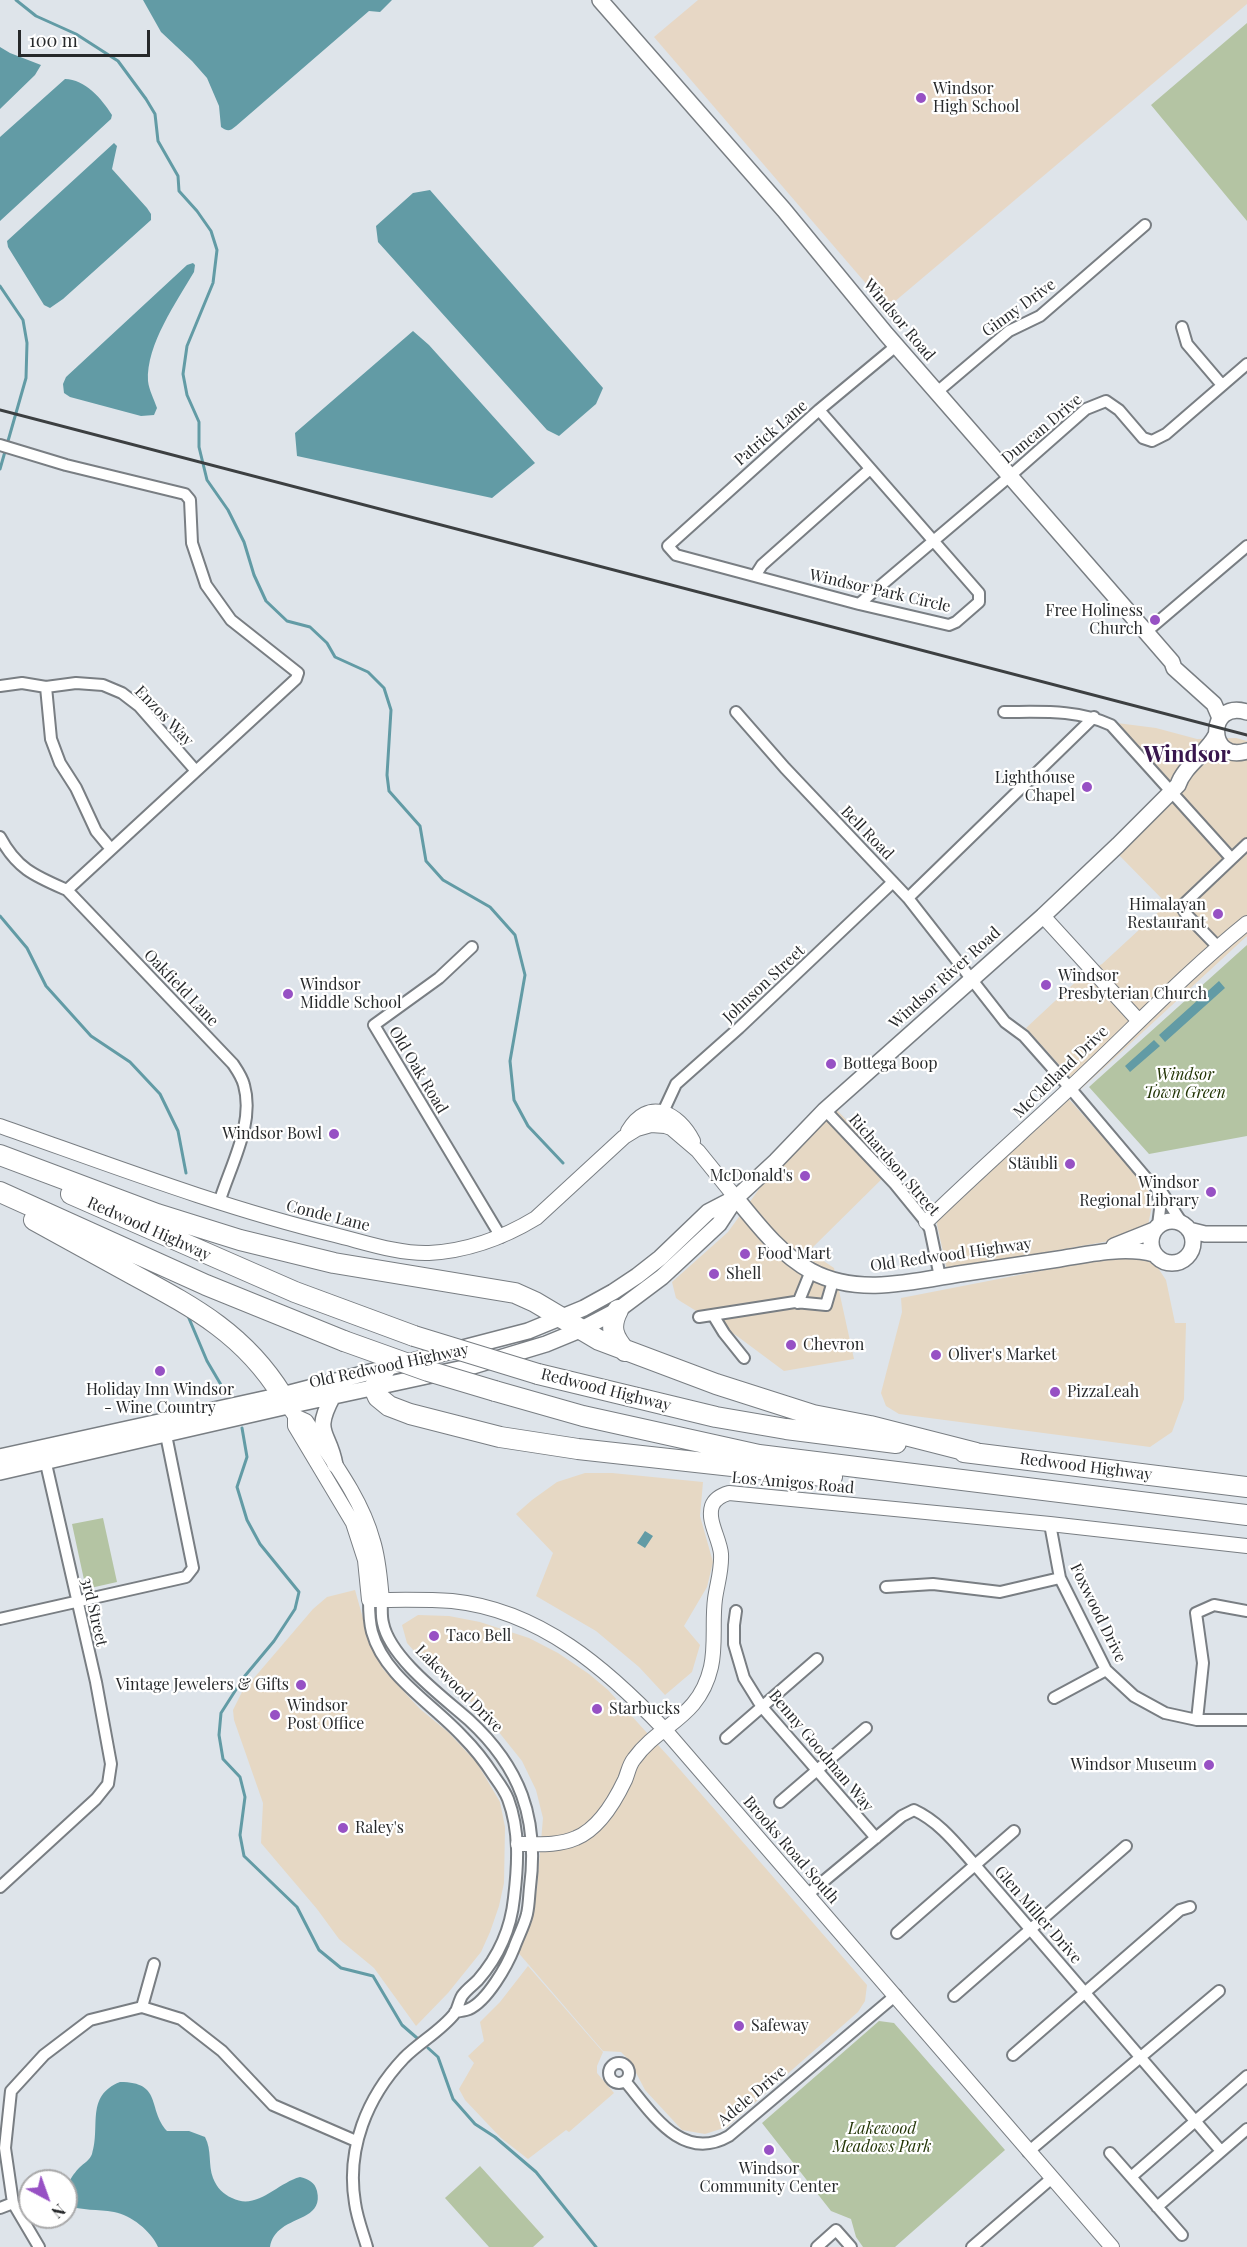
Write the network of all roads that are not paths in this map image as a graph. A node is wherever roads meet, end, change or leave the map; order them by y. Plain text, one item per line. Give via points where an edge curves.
1 (600, 0) edge
2 (1145, 225) dead end
3 (1182, 327) dead end
4 (896, 346) junction
5 (1247, 364) edge
6 (1222, 385) junction
7 (937, 392) junction
8 (819, 410) junction
9 (0, 445) edge
10 (870, 468) junction
11 (1010, 476) junction
12 (933, 540) junction
13 (668, 546) joint
14 (1247, 546) edge
15 (755, 576) junction
16 (859, 604) junction
17 (1146, 632) junction
18 (1172, 662) junction
19 (0, 686) edge
20 (46, 687) junction
21 (1242, 711) edge
22 (736, 712) dead end
23 (1004, 712) dead end
24 (1094, 717) junction
25 (1220, 718) junction
26 (1216, 735) junction
27 (1239, 754) edge
28 (196, 771) junction
29 (1175, 788) junction
30 (0, 837) edge
31 (1247, 844) edge
32 (111, 849) junction
33 (1231, 858) junction
34 (893, 882) junction
35 (67, 890) junction
36 (908, 898) junction
37 (1043, 916) junction
38 (1247, 923) edge
39 (472, 947) dead end
40 (1218, 947) junction
41 (971, 978) junction
42 (1138, 1020) junction
43 (1070, 1088) junction
44 (825, 1110) junction
45 (663, 1112) junction
46 (0, 1126) edge
47 (624, 1137) junction
48 (698, 1151) junction
49 (0, 1155) edge
50 (0, 1163) edge
51 (1157, 1188) junction
52 (0, 1192) edge
53 (736, 1198) junction
54 (0, 1202) edge
55 (219, 1203) junction
56 (926, 1222) junction
57 (1186, 1227) junction
58 (1156, 1228) junction
59 (1243, 1235) edge
60 (501, 1237) junction
61 (1094, 1253) junction
62 (1154, 1254) junction
63 (1189, 1254) junction
64 (811, 1271) junction
65 (940, 1277) junction
66 (834, 1281) junction
67 (798, 1303) junction
68 (618, 1310) junction
69 (713, 1315) junction
70 (699, 1317) dead end
71 (560, 1318) junction
72 (580, 1330) junction
73 (625, 1351) junction
74 (744, 1358) dead end
75 (386, 1367) junction
76 (374, 1388) junction
77 (333, 1396) junction
78 (288, 1406) junction
79 (166, 1434) junction
80 (976, 1453) junction
81 (43, 1455) junction
82 (0, 1457) edge
83 (335, 1465) junction
84 (0, 1472) edge
85 (967, 1481) junction
86 (1247, 1487) edge
87 (1247, 1515) edge
88 (1050, 1524) junction
89 (1247, 1546) edge
90 (1060, 1578) junction
91 (886, 1587) dead end
92 (375, 1600) junction
93 (76, 1602) junction
94 (736, 1611) dead end
95 (1247, 1611) edge
96 (0, 1619) edge
97 (817, 1659) dead end
98 (1106, 1670) junction
99 (1053, 1698) dead end
100 (762, 1707) junction
101 (1197, 1720) junction
102 (1247, 1720) edge
103 (866, 1728) dead end
104 (664, 1730) junction
105 (726, 1738) dead end
106 (816, 1771) junction
107 (780, 1802) dead end
108 (1014, 1831) dead end
109 (876, 1838) junction
110 (518, 1844) junction
111 (533, 1844) junction
112 (1126, 1846) dead end
113 (975, 1865) junction
114 (0, 1887) edge
115 (807, 1895) junction
116 (1190, 1907) dead end
117 (1030, 1929) junction
118 (897, 1933) dead end
119 (154, 1964) dead end
120 (1219, 1991) dead end
121 (1085, 1992) junction
122 (896, 1995) junction
123 (954, 1996) dead end
124 (142, 2007) junction
125 (455, 2012) junction
126 (1012, 2055) dead end
127 (1140, 2057) junction
128 (1247, 2076) edge
129 (625, 2081) dead end
130 (1195, 2121) junction
131 (1247, 2129) edge
132 (356, 2141) junction
133 (1221, 2151) junction
134 (1028, 2152) junction
135 (1110, 2153) dead end
136 (1131, 2177) junction
137 (1052, 2178) junction
138 (13, 2203) junction
139 (1157, 2207) junction
140 (0, 2208) edge
141 (1182, 2235) dead end
142 (39, 2247) edge
143 (367, 2247) edge
144 (817, 2247) edge
145 (851, 2247) edge
146 (972, 2247) edge
147 (1113, 2247) edge

1 - 4 main road, Windsor Road via 784,210
2 - 7 street, Ginny Drive via 1040,316 1009,331
3 - 6 street via 1187,344
4 - 7 main road, Windsor Road
4 - 8 street, Patrick Lane
5 - 6 street, Duncan Drive
6 - 11 street, Duncan Drive via 1166,434 1152,441 1143,438 1106,400 1097,403
7 - 11 main road, Windsor Road
8 - 10 street, Windsor Park Circle
8 - 13 street, Patrick Lane
9 - 28 street via 185,494 190,500 192,543 206,585 231,620 298,673
10 - 12 street, Windsor Park Circle
10 - 15 street via 762,565
11 - 12 street, Duncan Drive
11 - 17 main road, Windsor Road
12 - 16 street, Duncan Drive
12 - 16 street, Windsor Park Circle via 979,593 979,602 956,622 949,625
13 - 15 street, Windsor Park Circle via 676,555
14 - 17 street
15 - 16 street, Windsor Park Circle
17 - 18 main road, Windsor Road
18 - 21 main road, Windsor Road
18 - 25 main road, Windsor Road via 1213,703
19 - 20 street, Enzos Way via 22,683
20 - 28 street, Enzos Way via 103,685 122,693 139,706
20 - 32 street via 54,747 96,831
21 - 25 main road via 1228,712
22 - 34 street, Bell Road
23 - 24 street via 1066,712
24 - 29 street via 1111,725
24 - 36 street
25 - 26 main road
26 - 27 main road via 1220,744
26 - 29 main road, Windsor River Road
27 - 29 main road, Windsor River Road via 1205,763
28 - 32 street
29 - 33 street
29 - 37 main road, Windsor River Road
30 - 35 street, Oakfield Lane via 9,855 33,876
31 - 33 street
32 - 35 street
33 - 40 street via 1183,909
34 - 36 street, Bell Road
34 - 45 street, Johnson Street via 676,1084
35 - 55 street, Oakfield Lane via 233,1064 243,1082 246,1124
36 - 41 street, Bell Road
37 - 41 main road, Windsor River Road
37 - 42 street
38 - 40 street, McClelland Drive
39 - 60 street, Old Oak Road via 439,978 374,1025
40 - 42 street, McClelland Drive
41 - 43 street, Bell Road via 1005,1022 1024,1036
41 - 44 main road, Windsor River Road
42 - 43 street, McClelland Drive
43 - 51 street, Bell Road
43 - 56 street, McClelland Drive
44 - 53 main road, Windsor River Road
44 - 56 street, Richardson Street
45 - 47 street, Conde Lane via 638,1119
45 - 48 street, Conde Lane via 673,1115
46 - 55 street, Conde Lane
47 - 48 street, Conde Lane via 637,1129 660,1125 671,1128
47 - 60 street, Conde Lane via 536,1218
48 - 53 street, Conde Lane
49 - 71 highway via 157,1214 240,1240 334,1263 515,1293
50 - 80 highway, Redwood Highway, bridge via 295,1292 414,1336 538,1374 728,1419
51 - 57 street, Bell Road
51 - 58 street via 1160,1209
52 - 85 highway, Redwood Highway, bridge via 206,1285 428,1371 583,1416 759,1455
53 - 64 main road, Old Redwood Highway via 785,1253
53 - 68 main road, Old Redwood Highway via 719,1224 662,1277
53 - 71 main road, Old Redwood Highway via 708,1212 637,1276
54 - 78 highway via 192,1307 237,1339
55 - 60 street, Conde Lane via 398,1250 428,1253
56 - 65 street, Richardson Street
57 - 58 main road via 1170,1221
57 - 59 main road via 1205,1234
57 - 63 main road via 1193,1242
58 - 61 main road, Old Redwood Highway
58 - 62 main road via 1150,1242
59 - 63 main road
61 - 62 main road, Old Redwood Highway via 1138,1250
61 - 65 main road, Old Redwood Highway
62 - 63 main road via 1172,1263
64 - 66 main road, Old Redwood Highway
64 - 67 street
65 - 66 main road, Old Redwood Highway via 887,1285
66 - 67 street via 826,1305
67 - 69 street
68 - 72 main road, Old Redwood Highway
68 - 73 highway via 612,1329
69 - 70 street
69 - 74 street
71 - 72 highway
71 - 75 main road, Old Redwood Highway via 528,1331
72 - 73 highway
72 - 76 main road, Old Redwood Highway via 494,1360
73 - 80 highway via 813,1415
75 - 76 highway
75 - 78 main road, Old Redwood Highway
76 - 77 main road, Old Redwood Highway
76 - 85 highway via 389,1406 410,1414 500,1437 555,1446 829,1477
77 - 78 main road, Old Redwood Highway
77 - 83 main road via 322,1424
78 - 79 main road, Old Redwood Highway
78 - 81 main road, Old Redwood Highway
78 - 83 street, Lakewood Drive via 306,1421
78 - 92 street, Lakewood Drive via 295,1426 353,1522
79 - 81 main road, Old Redwood Highway
79 - 93 street via 193,1568 186,1577
80 - 86 highway, Redwood Highway
81 - 82 main road, Old Redwood Highway
81 - 84 main road, Old Redwood Highway
81 - 93 street, 3rd Street
83 - 92 street, Lakewood Drive via 367,1522 379,1566
85 - 87 highway, Redwood Highway
88 - 89 street, Los Amigos Road
88 - 90 street, Foxwood Drive
88 - 104 street, Los Amigos Road via 721,1495 711,1510 722,1565 711,1667 696,1701
90 - 91 street via 1000,1592 933,1584
90 - 98 street, Foxwood Drive
92 - 104 street, Brooks Road South via 453,1602 501,1611 527,1622 555,1635 588,1658
92 - 110 street, Lakewood Drive via 369,1618 387,1662 485,1762 507,1797
92 - 111 street, Lakewood Drive via 392,1643 411,1668 484,1735 503,1758 525,1798
93 - 96 street
93 - 114 street, 3rd Street via 111,1764 108,1784
94 - 100 street, Benny Goodman Way via 734,1644 739,1663
95 - 101 street via 1214,1605 1196,1613 1203,1663
97 - 100 street
98 - 99 street
98 - 101 street, Foxwood Drive via 1134,1696 1165,1713
100 - 105 street
100 - 106 street, Benny Goodman Way
101 - 102 street, Foxwood Drive
103 - 106 street
104 - 111 street, Los Amigos Road via 633,1760 616,1797 594,1825 577,1838
104 - 115 street, Brooks Road South
106 - 107 street
106 - 109 street, Benny Goodman Way
108 - 113 street
109 - 113 street, Glen Miller Drive via 914,1810 944,1830
109 - 115 street, Glen Miller Drive
110 - 111 street, Los Amigos Road
110 - 125 street, Lakewood Drive via 514,1899 506,1934 499,1951 462,1995
111 - 125 street, Lakewood Drive via 527,1914 507,1964 476,2003
112 - 117 street
113 - 117 street, Glen Miller Drive
113 - 118 street
115 - 122 street, Brooks Road South
116 - 121 street via 1180,1910
117 - 121 street, Glen Miller Drive
117 - 123 street
119 - 124 street
120 - 127 street
121 - 126 street
121 - 127 street, Glen Miller Drive
122 - 129 street, Adele Drive via 716,2143 686,2141 671,2133
122 - 134 street, Brooks Road South
124 - 132 street via 181,2019 222,2051 273,2104
124 - 138 street via 90,2020 44,2055 11,2091 5,2148
125 - 132 street, Lakewood Drive via 389,2077 376,2095
127 - 130 street, Glen Miller Drive
127 - 134 street
128 - 130 street
130 - 133 street, Glen Miller Drive
130 - 136 street
131 - 133 street
132 - 143 street, Lakewood Drive via 354,2203
133 - 139 street
134 - 137 street, Brooks Road South
135 - 136 street
136 - 139 street
137 - 146 street
137 - 147 street, Brooks Road South
138 - 140 street
138 - 142 street
139 - 141 street
144 - 145 street via 836,2230

